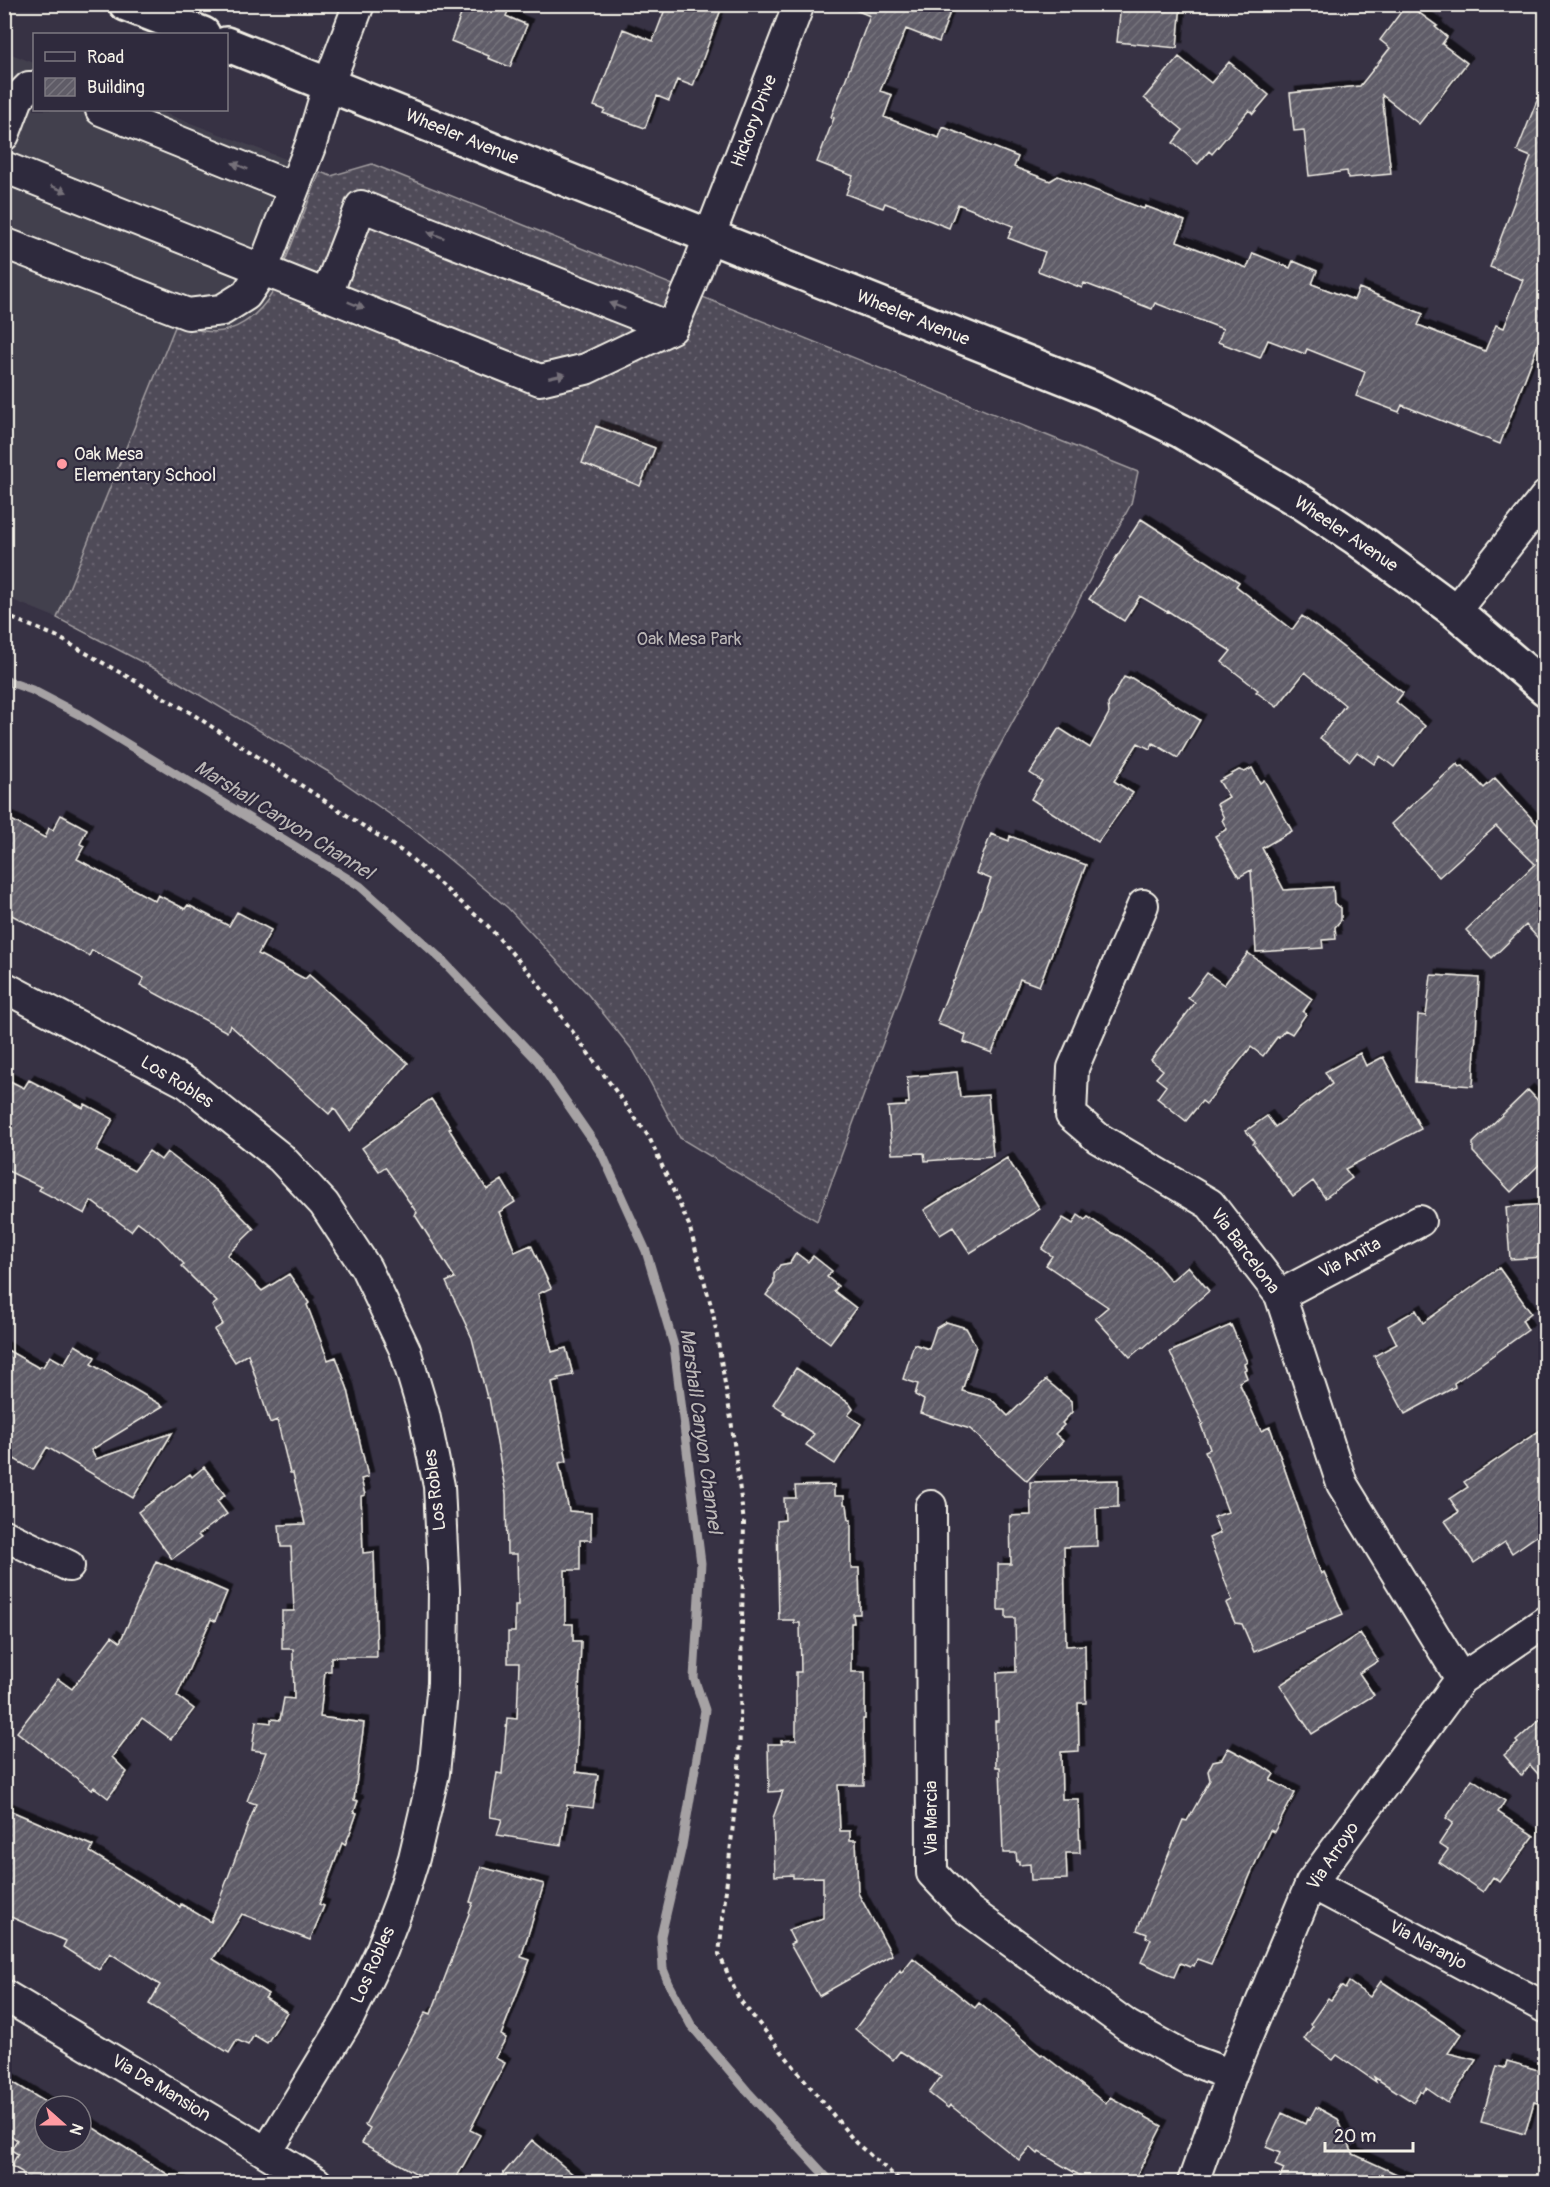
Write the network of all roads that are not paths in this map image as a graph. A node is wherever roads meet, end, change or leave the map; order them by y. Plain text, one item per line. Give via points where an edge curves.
1 (126, 4) edge
2 (359, 4) edge
3 (799, 4) edge
4 (200, 33) edge
5 (228, 45) edge
6 (329, 83) junction
7 (33, 87) edge
8 (103, 111) edge
9 (4, 135) edge
10 (4, 167) edge
11 (294, 188) junction
12 (709, 237) junction
13 (4, 243) edge
14 (262, 271) junction
15 (327, 294) junction
16 (672, 328) junction
17 (1545, 496) edge
18 (1455, 611) junction
19 (1545, 689) edge
20 (1143, 905) dead end
21 (4, 987) edge
22 (1420, 1221) dead end
23 (1280, 1295) junction
24 (931, 1506) dead end
25 (4, 1535) edge
26 (69, 1566) dead end
27 (1545, 1621) edge
28 (1461, 1679) junction
29 (1311, 1883) junction
30 (4, 1995) edge
31 (1545, 2008) edge
32 (1232, 2074) junction
33 (267, 2152) junction
34 (316, 2182) edge
35 (1193, 2182) edge

1 - 4 main road
2 - 6 street
3 - 12 street, Hickory Drive
5 - 6 main road, Wheeler Avenue
6 - 11 street
6 - 12 main road, Wheeler Avenue
7 - 9 street via 18,98
11 -> 8 street
10 -> 14 street
11 - 14 street
12 - 16 street, Hickory Drive
12 - 18 main road, Wheeler Avenue via 1101,392 1181,431 1303,502
13 - 14 street via 189,314 222,310 246,295
14 - 15 street
15 -> 16 street via 540,380 586,369
16 -> 15 street via 361,206
17 - 18 street
18 - 19 main road, Wheeler Avenue
20 - 23 street, Via Barcelona via 1073,1068 1071,1115 1098,1138 1210,1204
21 - 33 street, Los Robles via 187,1083 281,1158 324,1204 366,1268 405,1350 424,1414 439,1486 444,1589 443,1683 434,1773 414,1858 381,1951 349,2018
22 - 23 street, Via Anita
23 - 28 street, Via Barcelona via 1342,1484
24 - 32 street, Via Marcia via 932,1873 965,1908 1128,2026 1188,2059
25 - 26 street
27 - 28 street, Via Arroyo
28 - 29 street, Via Arroyo
29 - 31 street, Via Naranjo
29 - 32 street, Via Arroyo
30 - 33 street, Via De Mansion
32 - 35 street, Via Arroyo
33 - 34 street, Via De Mansion

